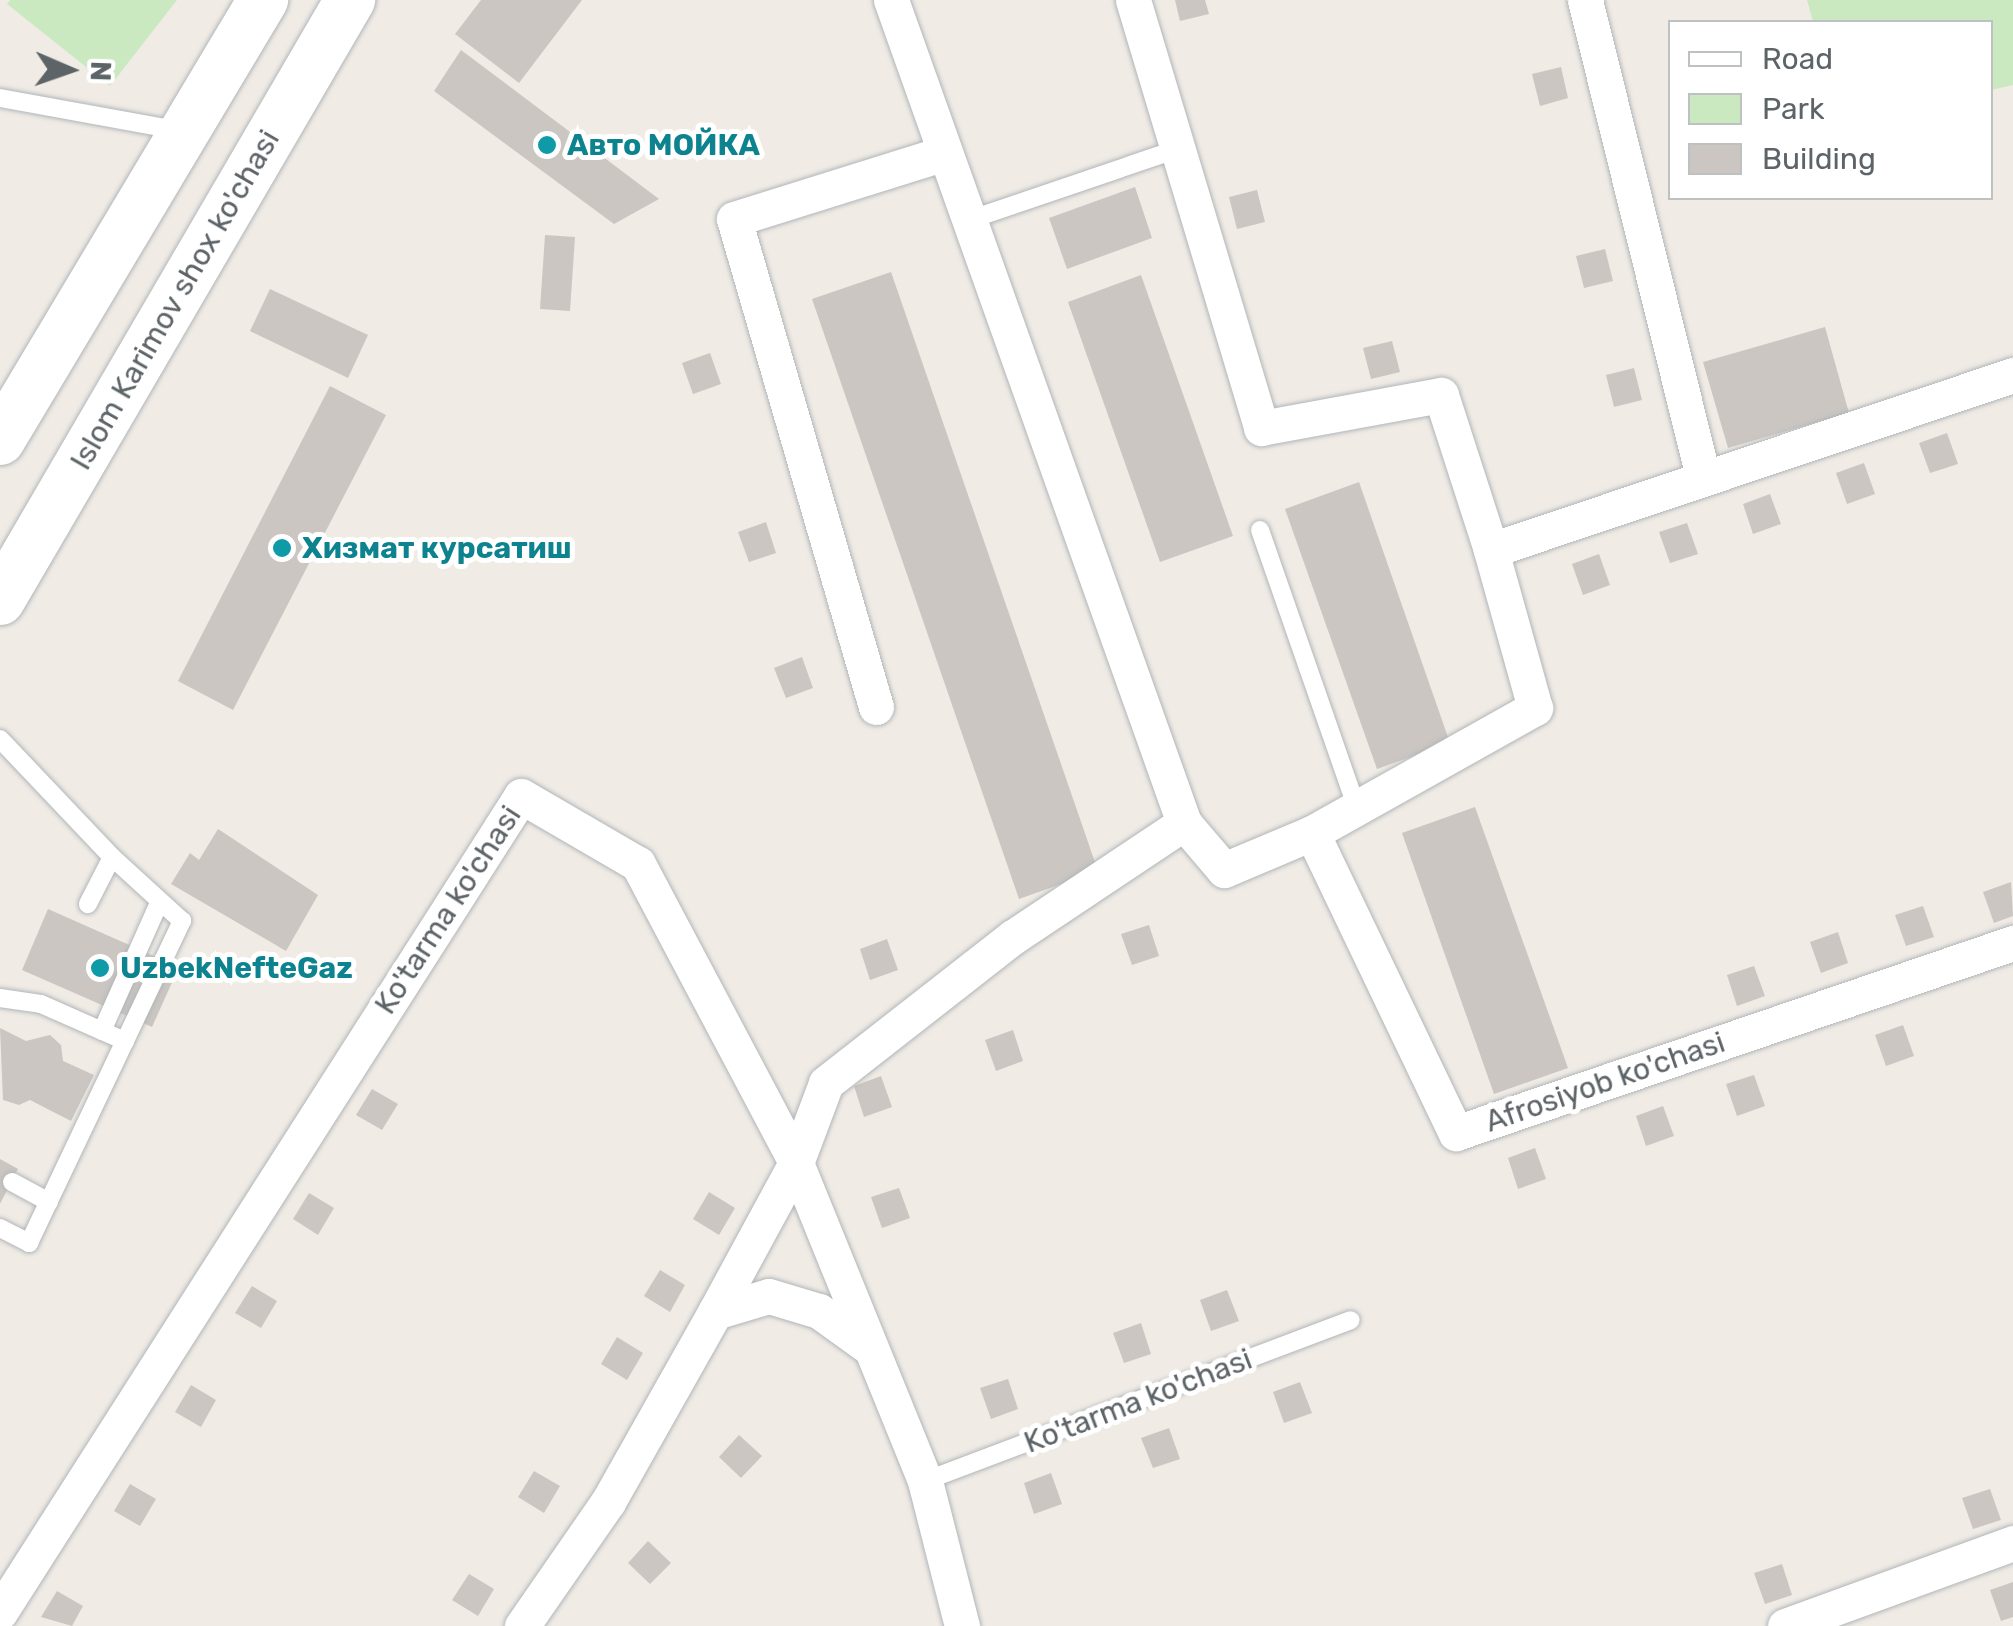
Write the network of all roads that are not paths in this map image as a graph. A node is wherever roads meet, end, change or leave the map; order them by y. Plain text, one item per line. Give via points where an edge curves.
1 (263, 0) edge
2 (350, 0) edge
3 (891, 0) edge
4 (1133, 0) edge
5 (1585, 0) edge
6 (0, 98) edge
7 (180, 131) junction
8 (1178, 149) junction
9 (946, 153) junction
10 (969, 220) junction
11 (2013, 375) edge
12 (0, 440) edge
13 (1703, 477) junction
14 (1260, 530) dead end
15 (1490, 550) junction
16 (0, 600) edge
17 (876, 706) dead end
18 (0, 739) edge
19 (1357, 808) junction
20 (1184, 822) junction
21 (1312, 833) junction
22 (112, 857) junction
23 (160, 902) junction
24 (88, 904) dead end
25 (2013, 943) edge
26 (0, 998) edge
27 (102, 1030) junction
28 (125, 1041) junction
29 (796, 1164) junction
30 (12, 1182) dead end
31 (49, 1202) junction
32 (0, 1228) edge
33 (715, 1312) junction
34 (1351, 1320) dead end
35 (869, 1347) junction
36 (925, 1481) junction
37 (2013, 1543) edge
38 (0, 1612) edge
39 (522, 1626) edge
40 (962, 1626) edge
41 (1784, 1626) edge

1 - 7 main road
2 - 16 main road, Islom Karimov shox ko'chasi
3 - 9 street
4 - 8 street
5 - 13 street
6 - 7 lane
7 - 12 main road
8 - 10 lane
8 - 15 street via 1261,428 1441,395
9 - 10 street
9 - 17 street via 734,219
10 - 20 street
11 - 13 street
13 - 15 street
14 - 19 lane
15 - 19 street via 1534,708
18 - 22 lane
19 - 21 street
20 - 21 street via 1224,870
20 - 29 street via 1013,937 826,1083
21 - 25 street, Afrosiyob ko'chasi via 1456,1134
22 - 23 lane
22 - 24 lane
23 - 27 lane
23 - 28 lane via 182,921
26 - 27 lane via 41,1004
27 - 28 lane
28 - 31 lane
29 - 33 street
29 - 35 street, Ko'tarma ko'chasi
29 - 38 street, Ko'tarma ko'chasi via 638,864 521,796
30 - 31 lane
31 - 32 lane via 29,1243
33 - 35 street via 769,1296 819,1312
33 - 39 street via 608,1502
34 - 36 lane, Ko'tarma ko'chasi
35 - 36 street, Ko'tarma ko'chasi
36 - 40 street, Ko'tarma ko'chasi
37 - 41 street

